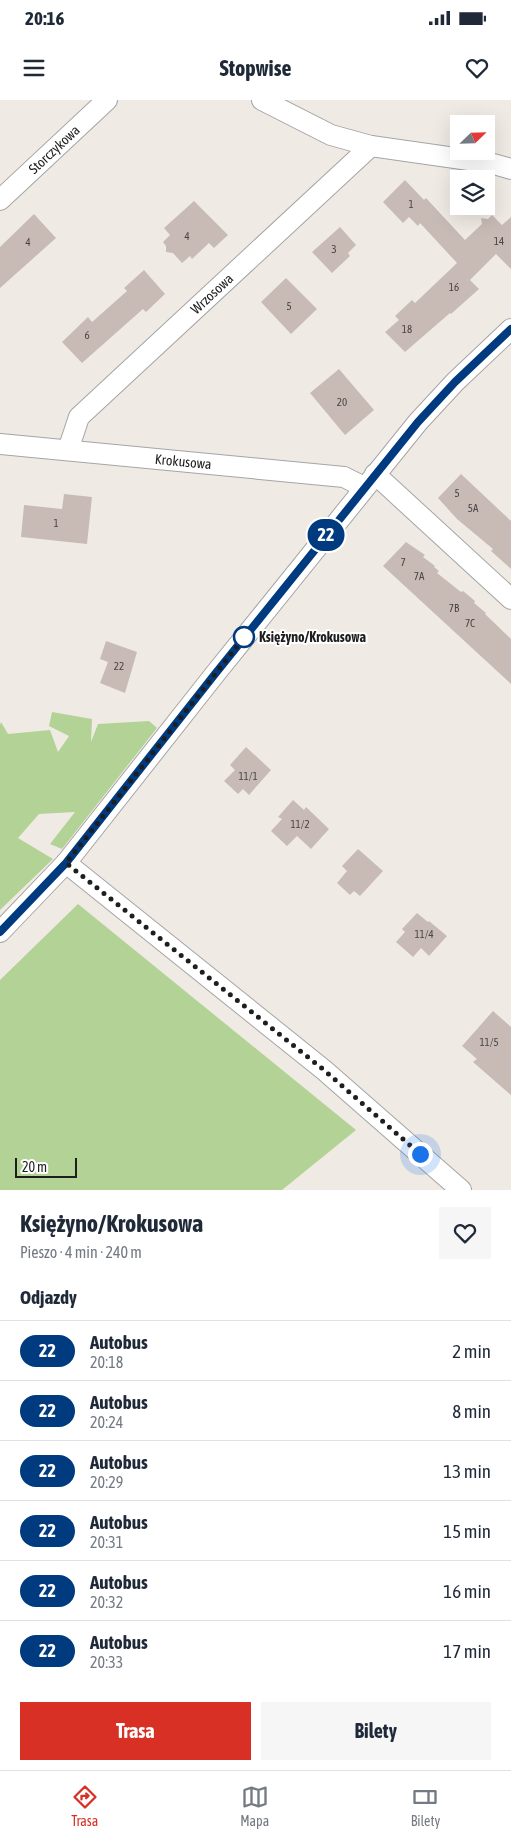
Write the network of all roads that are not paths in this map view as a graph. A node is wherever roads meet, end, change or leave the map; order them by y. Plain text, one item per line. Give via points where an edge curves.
1 (107, 100) edge
2 (262, 100) edge
3 (371, 146) junction
4 (511, 168) edge
5 (0, 200) edge
6 (511, 329) edge
7 (0, 444) edge
8 (68, 450) junction
9 (370, 481) junction
10 (511, 599) edge
11 (66, 863) junction
12 (0, 932) edge
13 (461, 1190) edge

1 - 5 street, Storczykowa
2 - 3 street via 331,135
3 - 4 street
3 - 8 street, Wrzosowa via 79,417
6 - 9 street via 455,382
7 - 8 street, Krokusowa
8 - 9 street, Krokusowa
9 - 10 street, Krokusowa
9 - 11 street
11 - 12 street
11 - 13 street via 324,1070

